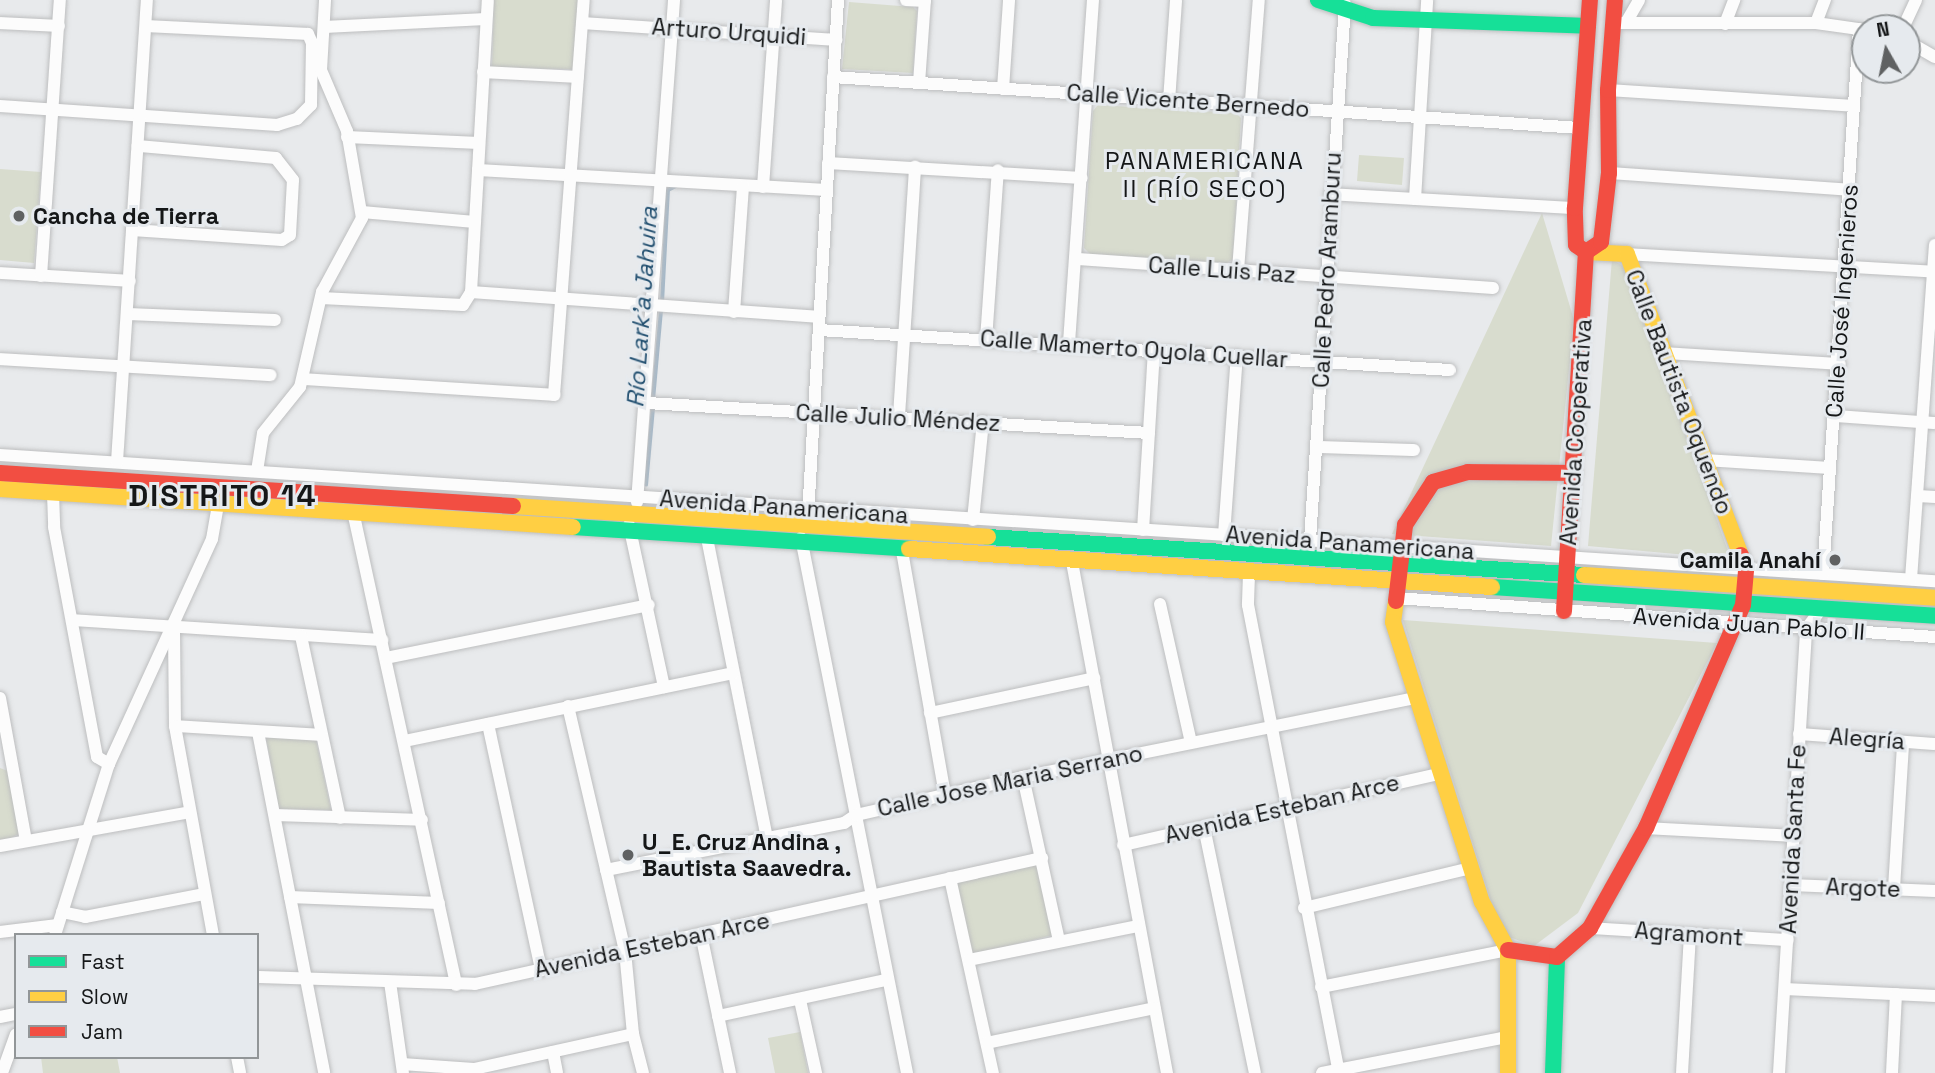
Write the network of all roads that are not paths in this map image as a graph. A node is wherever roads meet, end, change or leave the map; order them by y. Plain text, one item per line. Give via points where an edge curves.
1 (60, 0) edge
2 (147, 0) edge
3 (325, 0) edge
4 (488, 0) edge
5 (584, 0) edge
6 (674, 0) edge
7 (776, 0) edge
8 (838, 0) edge
9 (906, 0) edge
10 (1009, 0) edge
11 (1093, 0) edge
12 (1176, 0) edge
13 (1259, 0) edge
14 (1318, 0) edge
15 (1427, 0) edge
16 (1590, 0) edge
17 (1615, 0) edge
18 (1630, 0) edge
19 (1639, 0) edge
20 (1734, 0) edge
21 (1825, 0) edge
22 (925, 1) edge
23 (1345, 4) edge
24 (486, 19) junction
25 (1428, 22) junction
26 (1620, 22) junction
27 (0, 23) edge
28 (582, 23) junction
29 (1725, 23) junction
30 (1816, 23) junction
31 (59, 26) junction
32 (146, 26) junction
33 (1588, 26) junction
34 (324, 27) junction
35 (672, 28) junction
36 (1851, 28) edge
37 (774, 36) junction
38 (835, 40) junction
39 (483, 72) junction
40 (578, 77) junction
41 (833, 77) junction
42 (919, 83) junction
43 (1856, 84) edge
44 (1003, 89) junction
45 (1608, 90) junction
46 (1088, 96) junction
47 (1170, 101) junction
48 (0, 106) edge
49 (1252, 106) junction
50 (1853, 106) junction
51 (53, 109) junction
52 (1335, 110) junction
53 (139, 116) junction
54 (1420, 116) junction
55 (1580, 128) junction
56 (347, 137) junction
57 (479, 143) junction
58 (138, 146) junction
59 (828, 163) junction
60 (915, 167) junction
61 (478, 170) junction
62 (998, 170) junction
63 (1609, 173) junction
64 (570, 175) junction
65 (1082, 177) junction
66 (663, 180) junction
67 (743, 186) junction
68 (763, 187) junction
69 (826, 190) junction
70 (1850, 190) junction
71 (1330, 194) junction
72 (1415, 199) junction
73 (1575, 208) junction
74 (362, 212) junction
75 (475, 222) junction
76 (132, 230) junction
77 (1935, 246) edge
78 (1586, 253) junction
79 (1627, 254) junction
80 (1077, 259) junction
81 (1846, 267) junction
82 (1238, 270) junction
83 (1934, 272) edge
84 (0, 273) edge
85 (41, 276) junction
86 (1324, 278) junction
87 (130, 281) junction
88 (1493, 288) dead end
89 (471, 292) junction
90 (321, 298) junction
91 (561, 301) junction
92 (654, 307) junction
93 (734, 312) junction
94 (128, 314) junction
95 (275, 320) dead end
96 (818, 323) junction
97 (902, 334) junction
98 (986, 340) junction
99 (1069, 343) junction
100 (1154, 350) junction
101 (1665, 354) junction
102 (1237, 355) junction
103 (0, 359) edge
104 (1324, 362) junction
105 (1840, 364) junction
106 (124, 367) junction
107 (1450, 370) dead end
108 (271, 375) dead end
109 (303, 379) junction
110 (647, 402) junction
111 (813, 413) junction
112 (899, 416) junction
113 (1835, 416) junction
114 (983, 422) junction
115 (1929, 422) edge
116 (1149, 433) junction
117 (1318, 447) junction
118 (1413, 450) dead end
119 (0, 455) edge
120 (1705, 460) junction
121 (117, 462) junction
122 (1830, 468) junction
123 (257, 471) junction
124 (0, 473) edge
125 (1574, 473) junction
126 (0, 489) edge
127 (53, 493) junction
128 (1918, 496) junction
129 (639, 497) junction
130 (1935, 497) edge
131 (218, 505) junction
132 (811, 509) junction
133 (630, 515) junction
134 (355, 516) junction
135 (973, 520) junction
136 (800, 527) junction
137 (1143, 530) junction
138 (629, 534) junction
139 (1224, 535) junction
140 (707, 538) junction
141 (1310, 540) junction
142 (802, 545) junction
143 (1403, 546) junction
144 (902, 551) junction
145 (1568, 557) junction
146 (1072, 562) junction
147 (1401, 566) junction
148 (1746, 569) junction
149 (1823, 573) junction
150 (1250, 574) junction
151 (1566, 577) junction
152 (1911, 579) junction
153 (1935, 581) edge
154 (1745, 587) junction
155 (1397, 591) junction
156 (1565, 594) junction
157 (1935, 598) edge
158 (1160, 604) dead end
159 (649, 605) junction
160 (1743, 605) junction
161 (1821, 609) junction
162 (1564, 611) junction
163 (1935, 616) edge
164 (72, 620) junction
165 (1735, 623) junction
166 (174, 626) junction
167 (1806, 629) junction
168 (301, 635) junction
169 (1935, 637) edge
170 (382, 640) junction
171 (386, 658) junction
172 (733, 673) junction
173 (1094, 678) junction
174 (664, 687) junction
175 (0, 698) edge
176 (1416, 698) junction
177 (568, 706) junction
178 (930, 713) junction
179 (488, 724) junction
180 (175, 726) junction
181 (1270, 727) junction
182 (258, 732) junction
183 (1799, 734) junction
184 (321, 735) junction
185 (405, 741) junction
186 (1191, 743) junction
187 (1903, 743) junction
188 (1935, 744) edge
189 (6, 760) edge
190 (1108, 760) junction
191 (109, 764) junction
192 (1442, 773) junction
193 (1023, 778) junction
194 (945, 794) junction
195 (1285, 811) junction
196 (190, 812) junction
197 (275, 815) junction
198 (856, 815) junction
199 (340, 818) junction
200 (422, 820) junction
201 (1204, 827) junction
202 (1646, 828) junction
203 (88, 831) junction
204 (1794, 836) junction
205 (767, 837) junction
206 (26, 841) junction
207 (1122, 845) junction
208 (0, 846) edge
209 (1042, 858) junction
210 (1471, 868) junction
211 (606, 870) junction
212 (950, 878) junction
213 (1791, 885) junction
214 (1894, 888) junction
215 (1935, 891) edge
216 (205, 894) junction
217 (290, 897) junction
218 (871, 897) junction
219 (439, 903) junction
220 (1304, 908) junction
221 (59, 924) edge
222 (1138, 926) junction
223 (1590, 928) junction
224 (0, 932) edge
225 (213, 933) edge
226 (701, 934) junction
227 (1690, 934) junction
228 (1788, 940) junction
229 (1059, 941) junction
230 (1508, 950) junction
231 (625, 951) junction
232 (1557, 957) junction
233 (969, 960) junction
234 (541, 970) junction
235 (259, 977) edge
236 (306, 978) junction
237 (886, 980) junction
238 (390, 982) junction
239 (456, 985) junction
240 (1321, 987) junction
241 (1785, 989) junction
242 (1896, 994) junction
243 (1935, 996) edge
244 (800, 1000) junction
245 (1154, 1008) junction
246 (718, 1017) junction
247 (633, 1034) junction
248 (1508, 1037) junction
249 (14, 1040) edge
250 (987, 1043) junction
251 (553, 1052) junction
252 (402, 1068) edge
253 (475, 1071) edge
254 (1339, 1072) edge
255 (2, 1073) edge
256 (324, 1073) edge
257 (557, 1073) edge
258 (643, 1073) edge
259 (730, 1073) edge
260 (816, 1073) edge
261 (907, 1073) edge
262 (993, 1073) edge
263 (1167, 1073) edge
264 (1255, 1073) edge
265 (1322, 1073) edge
266 (1508, 1073) edge
267 (1553, 1073) edge
268 (1682, 1073) edge
269 (1779, 1073) edge
270 (1892, 1073) edge

1 - 31 street
2 - 32 street
3 - 34 street
4 - 24 street
5 - 28 street
6 - 35 street
7 - 37 street
8 - 38 street, Arturo Urquidi
9 - 22 street
10 - 44 street
11 - 46 street
12 - 47 street
13 - 49 street
14 - 23 main road
15 - 25 street
16 - 33 main road, Avenida Cooperativa
17 - 26 main road, Avenida Cooperativa
18 - 26 street
19 - 26 street
20 - 29 street
21 - 30 street
22 - 42 street
23 - 25 main road via 1373,18
23 - 52 street, Calle Pedro Aramburu
24 - 34 street
24 - 39 street
25 - 33 main road
25 - 54 street
26 - 29 street
26 - 45 main road, Avenida Cooperativa
27 - 31 street
28 - 35 street, Arturo Urquidi
28 - 40 street
29 - 30 street
30 - 36 street
31 - 51 street
32 - 53 street
32 - 53 street via 308,34 313,94 307,112 288,123
33 - 55 main road, Avenida Cooperativa
34 - 56 street via 321,70
35 - 37 street, Arturo Urquidi
35 - 66 street
37 - 38 street, Arturo Urquidi
37 - 68 street
38 - 41 street
39 - 40 street
39 - 57 street
40 - 64 street
41 - 42 street, Calle Vicente Bernedo
41 - 59 street
42 - 44 street, Calle Vicente Bernedo
43 - 50 street, Calle José Ingenieros
44 - 46 street, Calle Vicente Bernedo
45 - 50 street
45 - 63 main road, Avenida Cooperativa
46 - 47 street, Calle Vicente Bernedo
46 - 65 street
47 - 49 street, Calle Vicente Bernedo
48 - 51 street
49 - 52 street, Calle Vicente Bernedo
49 - 82 street
50 - 70 street, Calle José Ingenieros
51 - 53 street
51 - 85 street
52 - 54 street, Calle Vicente Bernedo
52 - 71 street, Calle Pedro Aramburu
53 - 58 street
54 - 55 street, Calle Vicente Bernedo
54 - 72 street
55 - 73 main road, Avenida Cooperativa
56 - 57 street
56 - 74 street
57 - 61 street
58 - 76 street
58 - 76 street via 276,158 293,180 290,235 282,240
59 - 60 street
59 - 69 street
60 - 62 street
60 - 97 street
61 - 64 street
61 - 75 street
62 - 65 street
62 - 98 street
63 - 70 street
63 - 78 main road, Avenida Cooperativa via 1601,242
64 - 66 street
64 - 91 street
65 - 80 street
66 - 67 street
66 - 92 street
67 - 68 street
67 - 93 street
68 - 69 street
69 - 96 street
70 - 81 street, Calle José Ingenieros
71 - 72 street
71 - 86 street, Calle Pedro Aramburu
72 - 73 street
73 - 78 main road, Avenida Cooperativa via 1576,245
74 - 75 street
74 - 90 street via 359,228 330,273
75 - 89 street
76 - 87 street
77 - 83 street
78 - 79 main road, Calle Bautista Oquendo
78 - 125 main road, Avenida Cooperativa
79 - 81 street
79 - 101 main road, Calle Bautista Oquendo
80 - 82 street, Calle Luis Paz
80 - 99 street
81 - 83 street
81 - 105 street, Calle José Ingenieros
82 - 86 street, Calle Luis Paz
83 - 115 street
84 - 85 street
85 - 87 street
86 - 88 street, Calle Luis Paz
86 - 104 street, Calle Pedro Aramburu
87 - 94 street
89 - 90 street via 463,305
89 - 91 street, Calle Mamerto Oyola Cuellar
90 - 109 street
91 - 92 street, Calle Mamerto Oyola Cuellar
91 - 109 street via 554,395
92 - 93 street, Calle Mamerto Oyola Cuellar
92 - 110 street
93 - 96 street, Calle Mamerto Oyola Cuellar
94 - 95 street
94 - 106 street
96 - 97 street, Calle Mamerto Oyola Cuellar
96 - 111 street
97 - 98 street, Calle Mamerto Oyola Cuellar
97 - 112 street
98 - 99 street, Calle Mamerto Oyola Cuellar
99 - 100 street, Calle Mamerto Oyola Cuellar
100 - 102 street, Calle Mamerto Oyola Cuellar
100 - 116 street
101 - 105 street
101 - 120 main road, Calle Bautista Oquendo
102 - 104 street, Calle Mamerto Oyola Cuellar
102 - 139 street
103 - 106 street
104 - 107 street, Calle Mamerto Oyola Cuellar
104 - 117 street, Calle Pedro Aramburu
105 - 113 street, Calle José Ingenieros
106 - 108 street
106 - 121 street
109 - 123 street via 263,433
110 - 111 street, Calle Julio Méndez
110 - 129 street
111 - 112 street, Calle Julio Méndez
111 - 132 street
112 - 114 street, Calle Julio Méndez
113 - 115 street
113 - 122 street, Calle José Ingenieros
114 - 116 street, Calle Julio Méndez
114 - 135 street
115 - 128 street
116 - 137 street
117 - 118 street
117 - 141 street, Calle Pedro Aramburu
119 - 121 street, Avenida Panamericana
120 - 122 street
120 - 148 main road, Calle Bautista Oquendo
121 - 123 street, Avenida Panamericana
122 - 149 street, Calle José Ingenieros
123 - 129 street, Avenida Panamericana
124 - 133 main road, Avenida Panamericana
125 - 143 main road via 1468,472 1433,482 1405,525
125 - 145 main road, Avenida Cooperativa
126 - 127 main road, Avenida Panamericana
127 - 131 main road, Avenida Panamericana
127 - 164 street via 54,527
128 - 130 street
128 - 152 street
129 - 132 street, Avenida Panamericana
129 - 133 street
131 - 134 main road, Avenida Panamericana
131 - 166 street via 212,539
132 - 135 street, Avenida Panamericana
132 - 136 street
133 - 136 main road, Avenida Panamericana
133 - 138 street
134 - 138 main road, Avenida Panamericana
134 - 170 street
135 - 137 street, Avenida Panamericana
136 - 142 street
136 - 147 main road, Avenida Panamericana
137 - 139 street, Avenida Panamericana
138 - 140 main road, Avenida Panamericana
138 - 159 street
139 - 141 street, Avenida Panamericana
140 - 142 main road, Avenida Panamericana
140 - 172 street
141 - 143 street, Avenida Panamericana
142 - 144 main road, Avenida Panamericana
142 - 198 street
143 - 145 street, Avenida Panamericana
143 - 147 main road
144 - 146 main road, Avenida Panamericana
144 - 178 street
145 - 148 street
145 - 151 main road, Avenida Cooperativa
146 - 150 main road, Avenida Panamericana
146 - 173 street
147 - 151 main road, Avenida Panamericana
147 - 155 main road
148 - 149 street
148 - 154 main road
149 - 152 street
150 - 155 main road, Avenida Panamericana
150 - 181 street via 1248,605
151 - 154 main road, Avenida Juan Pablo II
151 - 156 main road, Avenida Cooperativa
152 - 153 street
154 - 157 main road, Avenida Juan Pablo II
154 - 160 main road
155 - 156 main road, Avenida Panamericana
155 - 162 street, Avenida Panamericana
155 - 176 main road via 1393,622
156 - 160 main road, Avenida Juan Pablo II
156 - 162 main road, Avenida Cooperativa
158 - 186 street
159 - 171 street
159 - 174 street
160 - 161 main road, Avenida Juan Pablo II
160 - 165 main road
161 - 163 main road, Avenida Juan Pablo II
161 - 167 street
162 - 165 street, Avenida Juan Pablo II
164 - 166 street via 159,629
164 - 191 street via 97,757
165 - 167 street, Avenida Juan Pablo II
165 - 202 main road
166 - 168 street
166 - 180 street
166 - 191 street
167 - 169 street, Avenida Juan Pablo II
167 - 183 street, Avenida Santa Fe
168 - 170 street
168 - 184 street
170 - 171 street
171 - 185 street
172 - 174 street
172 - 205 street
173 - 178 street
173 - 190 street
174 - 177 street
175 - 189 street
176 - 181 street, Calle Jose Maria Serrano
176 - 192 main road
177 - 179 street
177 - 211 street
178 - 194 street
179 - 185 street
179 - 234 street
180 - 182 street
180 - 196 street
181 - 186 street, Calle Jose Maria Serrano
181 - 195 street
182 - 184 street
182 - 197 street
183 - 187 street, Alegría
183 - 204 street, Avenida Santa Fe
184 - 199 street
185 - 200 street
186 - 190 street, Calle Jose Maria Serrano
187 - 188 street, Alegría
187 - 214 street
189 - 206 street
190 - 193 street, Calle Jose Maria Serrano
190 - 207 street
191 - 203 street
192 - 195 street, Avenida Esteban Arce
192 - 210 main road
193 - 194 street, Calle Jose Maria Serrano
193 - 209 street
194 - 198 street, Calle Jose Maria Serrano
195 - 201 street, Avenida Esteban Arce
195 - 220 street
196 - 203 street
196 - 216 street
197 - 199 street
197 - 217 street
198 - 205 street, Calle Jose Maria Serrano via 844,823
198 - 218 street
199 - 200 street
200 - 219 street
201 - 207 street, Avenida Esteban Arce
201 - 264 street
202 - 204 street
202 - 223 main road
203 - 206 street
203 - 221 street
204 - 213 street, Avenida Santa Fe
205 - 211 street, Calle Jose Maria Serrano
206 - 208 street
207 - 222 street
209 - 212 street, Avenida Esteban Arce
209 - 229 street
210 - 220 street
210 - 230 main road via 1482,902
211 - 231 street
212 - 218 street, Avenida Esteban Arce
212 - 233 street
213 - 214 street, Argote
213 - 228 street, Avenida Santa Fe
214 - 215 street, Argote
216 - 221 street
216 - 225 street
217 - 219 street
217 - 236 street
218 - 226 street, Avenida Esteban Arce
218 - 237 street
219 - 239 street
220 - 240 street
221 - 224 street
222 - 229 street
222 - 245 street
223 - 227 street, Agramont
223 - 232 main road
226 - 231 street, Avenida Esteban Arce
226 - 246 street
227 - 228 street, Agramont
227 - 268 street
228 - 241 street, Avenida Santa Fe
229 - 233 street
230 - 232 main road
230 - 240 street
230 - 248 main road
231 - 234 street, Avenida Esteban Arce
231 - 247 street
232 - 267 main road
233 - 250 street
234 - 239 street, Avenida Esteban Arce
235 - 236 street, Avenida Esteban Arce
236 - 238 street, Avenida Esteban Arce
236 - 256 street
237 - 244 street
237 - 261 street
238 - 239 street, Avenida Esteban Arce
238 - 252 street
240 - 254 street
241 - 242 street
241 - 269 street, Avenida Santa Fe
242 - 243 street
242 - 270 street
244 - 246 street
244 - 260 street
245 - 250 street
245 - 263 street
246 - 259 street
247 - 251 street
247 - 258 street
248 - 254 street
248 - 266 main road
249 - 255 street
250 - 262 street
251 - 253 street
251 - 257 street
252 - 253 street
254 - 265 street

